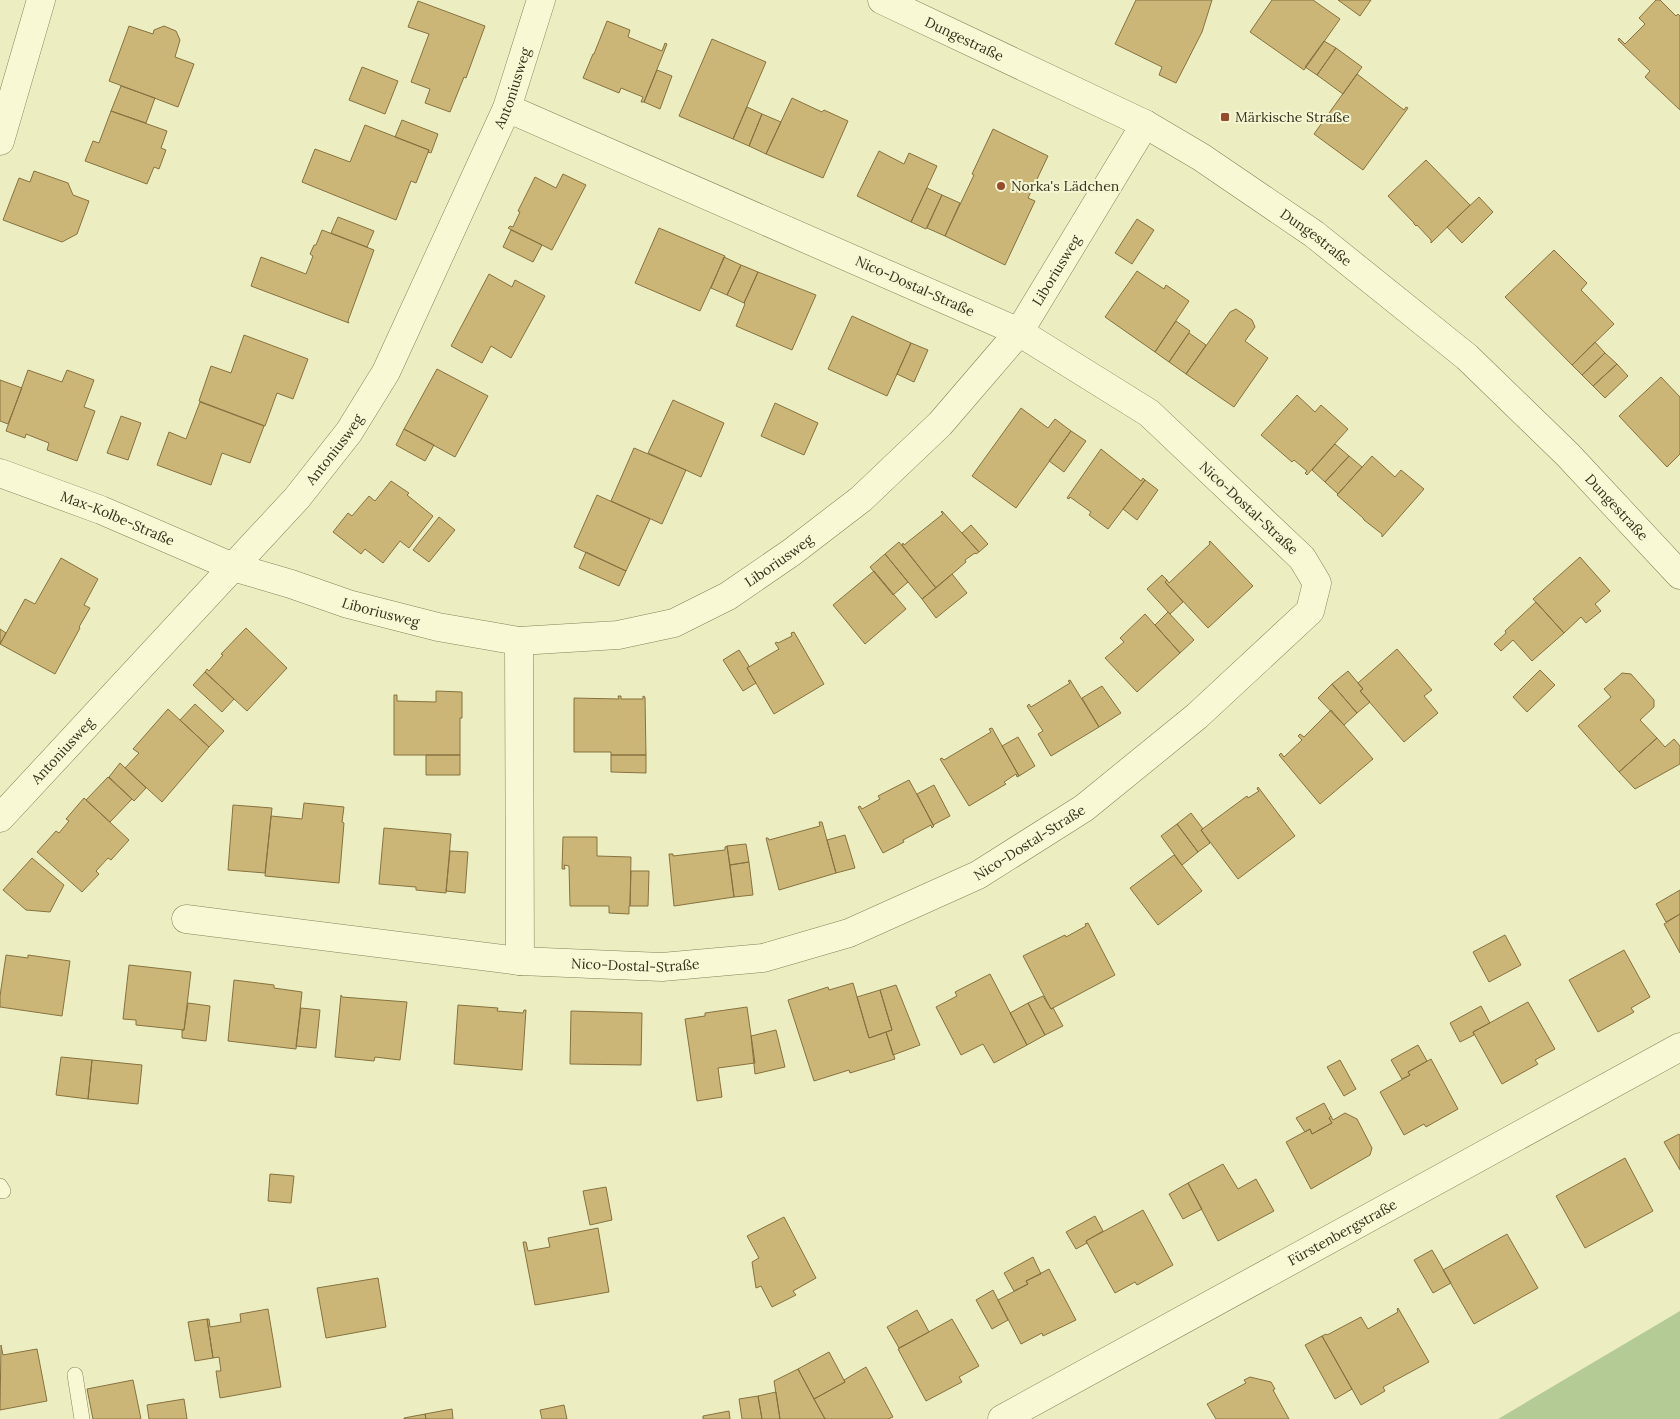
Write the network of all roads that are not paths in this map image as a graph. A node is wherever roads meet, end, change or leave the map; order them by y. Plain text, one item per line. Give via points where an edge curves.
1 (41, 0) edge
2 (541, 0) edge
3 (882, 0) edge
4 (507, 108) junction
5 (1145, 124) junction
6 (0, 141) edge
7 (1019, 332) junction
8 (0, 473) edge
9 (233, 567) junction
10 (1680, 574) edge
11 (519, 641) junction
12 (0, 818) edge
13 (186, 919) dead end
14 (520, 961) junction
15 (1680, 1046) edge
16 (75, 1375) dead end
17 (82, 1419) edge
18 (1002, 1419) edge

1 - 6 street
2 - 4 street, Antoniusweg
3 - 5 street, Dungestraße
4 - 7 street, Nico-Dostal-Straße
4 - 9 street, Antoniusweg via 386,372 350,432 297,498
5 - 7 street, Liboriusweg
5 - 10 street, Dungestraße via 1201,157 1314,234 1467,357 1568,455
7 - 11 street, Liboriusweg via 940,424 861,499 728,596 674,623 618,636
7 - 14 street, Nico-Dostal-Straße via 1149,413 1302,558 1317,583 1310,611 1197,716 1084,808 978,875 849,933 763,958 726,962 662,967
8 - 9 street, Max-Kolbe-Straße via 101,510
9 - 11 street, Liboriusweg via 357,606 438,627
9 - 12 street, Antoniusweg
11 - 14 street
13 - 14 street, Nico-Dostal-Straße
15 - 18 street, Fürstenbergstraße
16 - 17 lane

